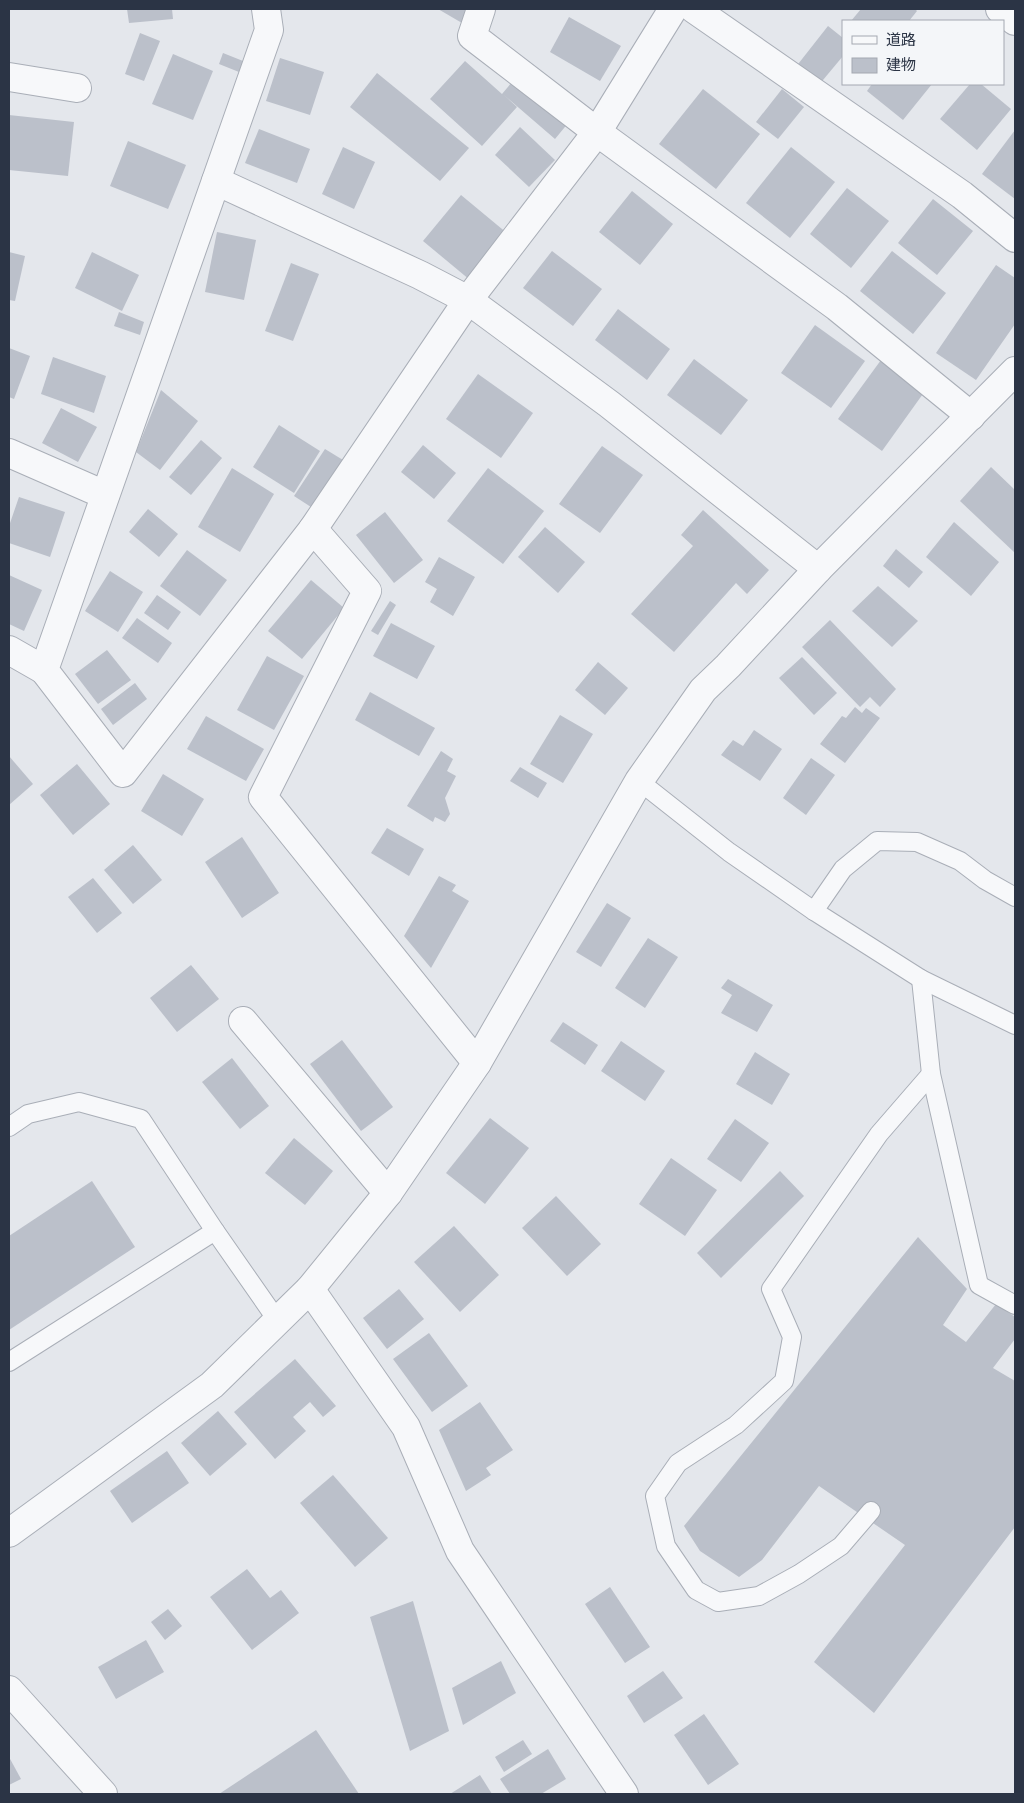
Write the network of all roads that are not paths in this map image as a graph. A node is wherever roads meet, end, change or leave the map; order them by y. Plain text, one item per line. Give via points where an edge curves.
1 (266, 9) edge
2 (481, 9) edge
3 (673, 9) edge
4 (694, 9) edge
5 (1000, 9) edge
6 (1015, 21) edge
7 (9, 78) edge
8 (77, 88) dead end
9 (598, 132) junction
10 (216, 181) junction
11 (1015, 238) edge
12 (468, 300) junction
13 (1015, 371) edge
14 (971, 416) junction
15 (9, 453) edge
16 (105, 495) junction
17 (313, 529) junction
18 (818, 569) junction
19 (9, 650) edge
20 (44, 670) junction
21 (639, 780) junction
22 (1015, 897) edge
23 (814, 911) junction
24 (921, 979) junction
25 (243, 1021) dead end
26 (1015, 1025) edge
27 (477, 1063) junction
28 (932, 1074) junction
29 (9, 1127) edge
30 (388, 1193) junction
31 (215, 1232) junction
32 (310, 1289) junction
33 (1015, 1305) edge
34 (277, 1320) junction
35 (9, 1362) edge
36 (871, 1511) dead end
37 (9, 1533) edge
38 (9, 1690) edge
39 (103, 1794) edge
40 (624, 1794) edge

1 - 10 street via 269,30
2 - 9 street via 472,36
3 - 9 street
4 - 11 street via 962,195
5 - 6 street
7 - 8 street
9 - 12 street
9 - 14 street via 837,307
10 - 12 street
10 - 16 street
12 - 17 street
12 - 18 street via 609,404
13 - 14 street
14 - 18 street
15 - 16 street
16 - 20 street
17 - 20 street via 123,773
17 - 27 street via 367,591 263,797
18 - 21 street via 703,690
19 - 20 street
21 - 23 lane via 729,852
21 - 27 street
22 - 23 lane via 960,861 917,842 877,841 843,869
23 - 24 lane
24 - 26 lane
24 - 28 lane
25 - 30 street
27 - 30 street
28 - 33 lane via 979,1285
28 - 36 lane via 879,1134 771,1290 792,1337 784,1381 736,1426 678,1463 656,1496 666,1546 696,1590 718,1602 759,1596 799,1574 841,1546
29 - 31 lane via 28,1114 79,1102 141,1119
30 - 32 street
31 - 34 lane
31 - 35 lane
32 - 34 street
32 - 40 street via 406,1427 460,1551
34 - 37 street via 212,1385
38 - 39 street

